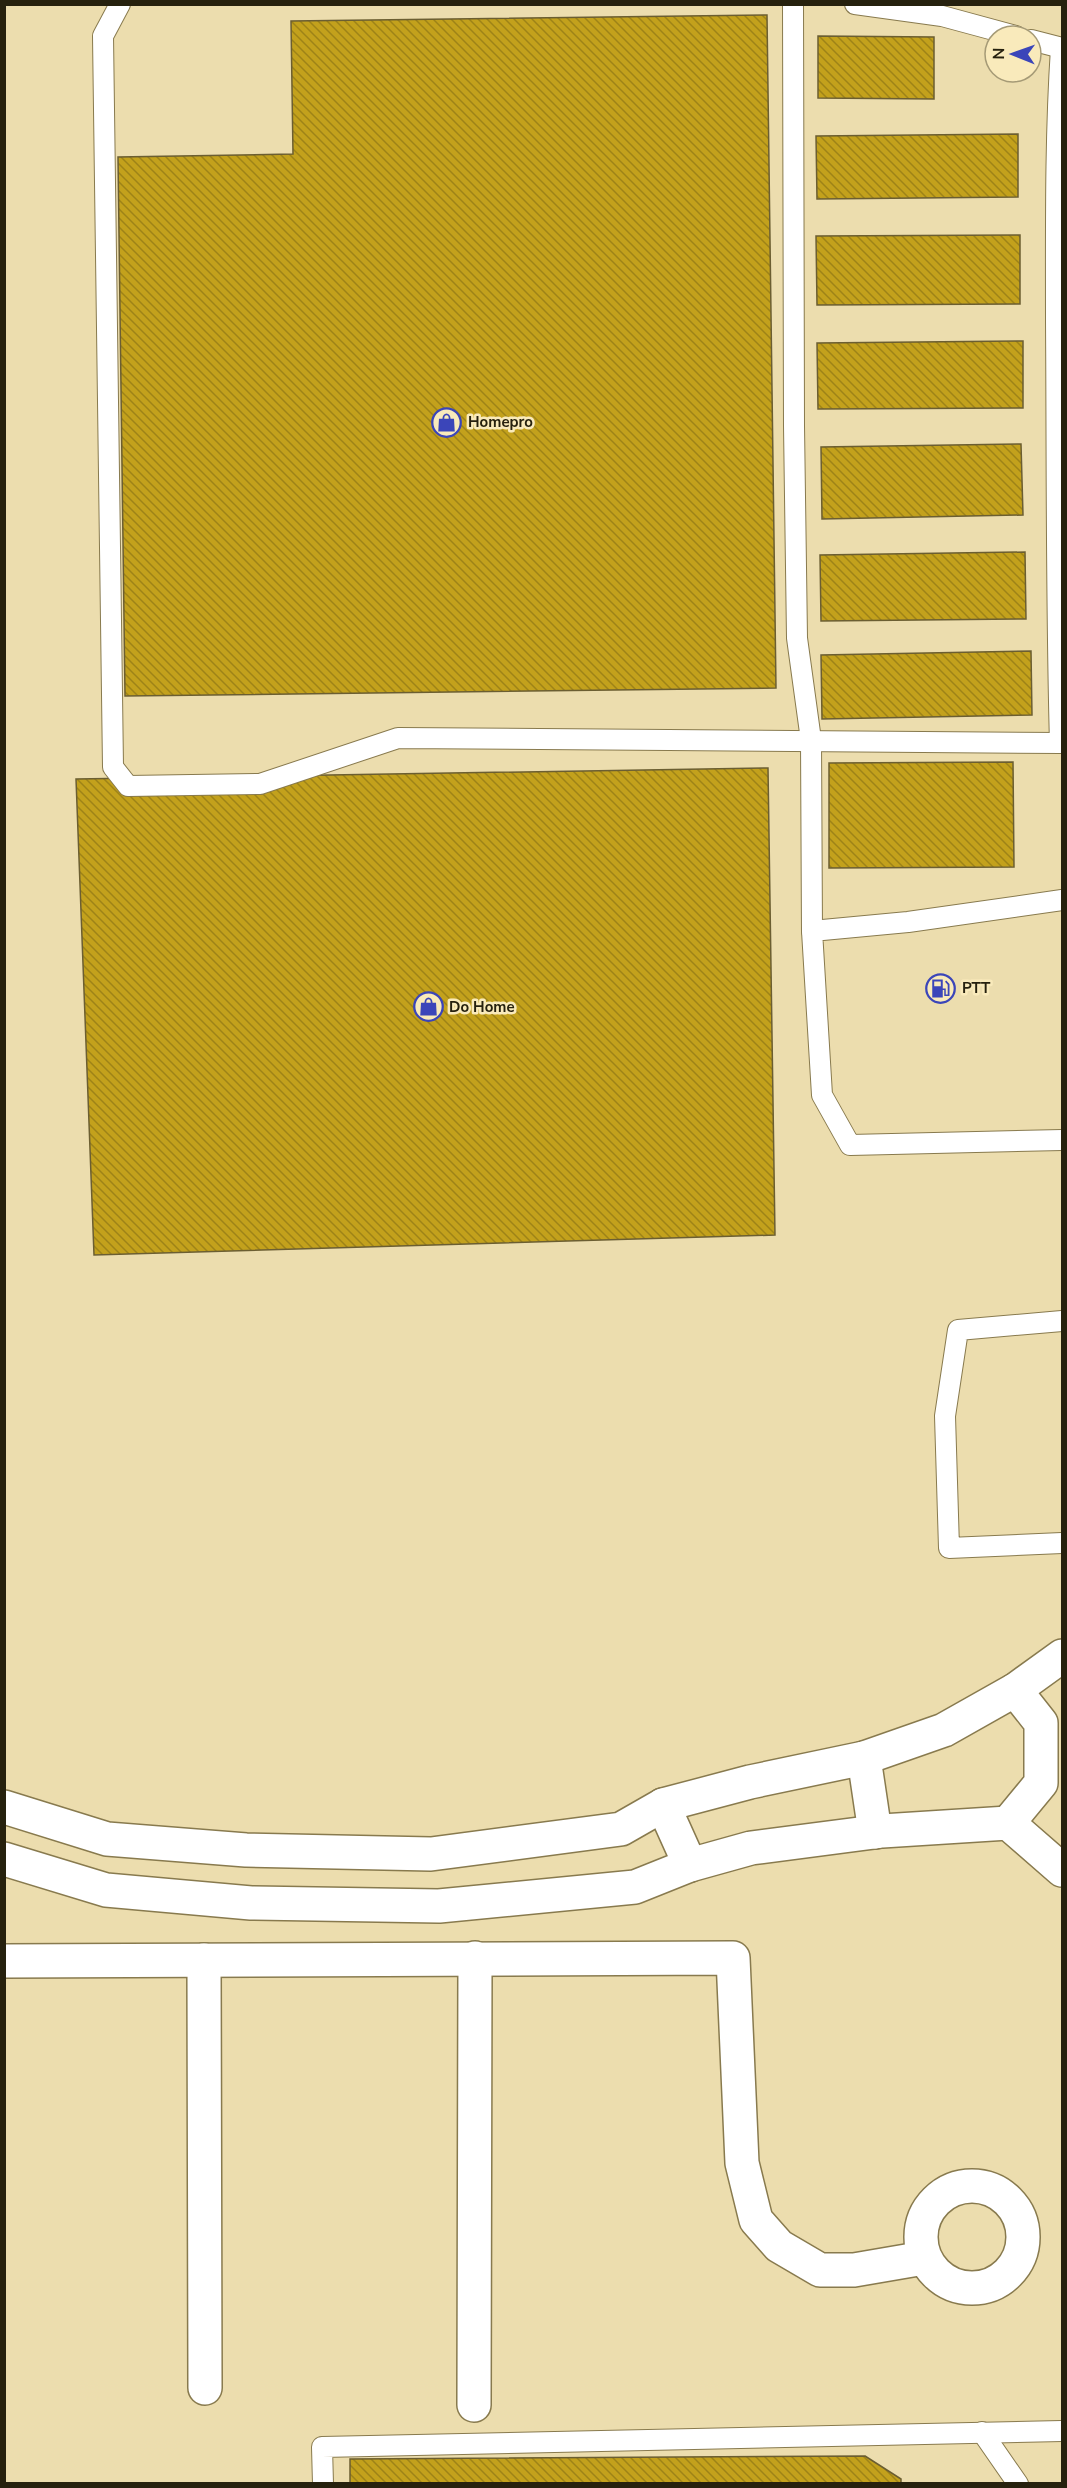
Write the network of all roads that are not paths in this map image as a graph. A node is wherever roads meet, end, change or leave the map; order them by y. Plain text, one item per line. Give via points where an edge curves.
1 (120, 4) edge
2 (793, 4) edge
3 (855, 4) edge
4 (983, 27) edge
5 (1043, 43) edge
6 (1062, 48) edge
7 (811, 740) junction
8 (1061, 743) edge
9 (1062, 900) edge
10 (812, 931) junction
11 (1062, 1140) edge
12 (1062, 1321) edge
13 (1062, 1543) edge
14 (1062, 1656) edge
15 (1016, 1690) junction
16 (864, 1758) junction
17 (663, 1805) junction
18 (4, 1808) edge
19 (1008, 1823) junction
20 (875, 1832) junction
21 (4, 1859) edge
22 (690, 1865) junction
23 (1062, 1870) edge
24 (475, 1958) junction
25 (204, 1960) junction
26 (4, 1961) edge
27 (924, 2258) dead end
28 (206, 2388) dead end
29 (474, 2405) dead end
30 (1062, 2431) edge
31 (982, 2432) junction
32 (323, 2484) edge
33 (1017, 2484) edge

1 - 7 lane via 104,36 113,767 128,786 260,784 398,738
2 - 7 lane via 797,638
3 - 4 lane via 942,16
5 - 6 lane
6 - 8 lane via 1056,117 1055,216 1056,622
7 - 8 lane
7 - 10 lane
9 - 10 lane
10 - 11 lane via 822,1095 850,1144
12 - 13 lane via 958,1330 945,1416 950,1548
14 - 15 street
15 - 16 street via 944,1730
15 - 19 street via 1041,1723 1041,1783
16 - 17 street
16 - 20 street
17 - 18 street via 621,1829 431,1854 246,1850 107,1839
17 - 22 street
19 - 20 street
19 - 23 street
20 - 22 street via 744,1849
21 - 22 street via 106,1890 251,1903 439,1906 635,1887
24 - 25 street
24 - 27 street via 733,1958 742,2163 756,2220 779,2246 820,2270 854,2270
24 - 29 street
25 - 26 street
25 - 28 street
30 - 31 lane
31 - 32 lane via 322,2447
31 - 33 lane

